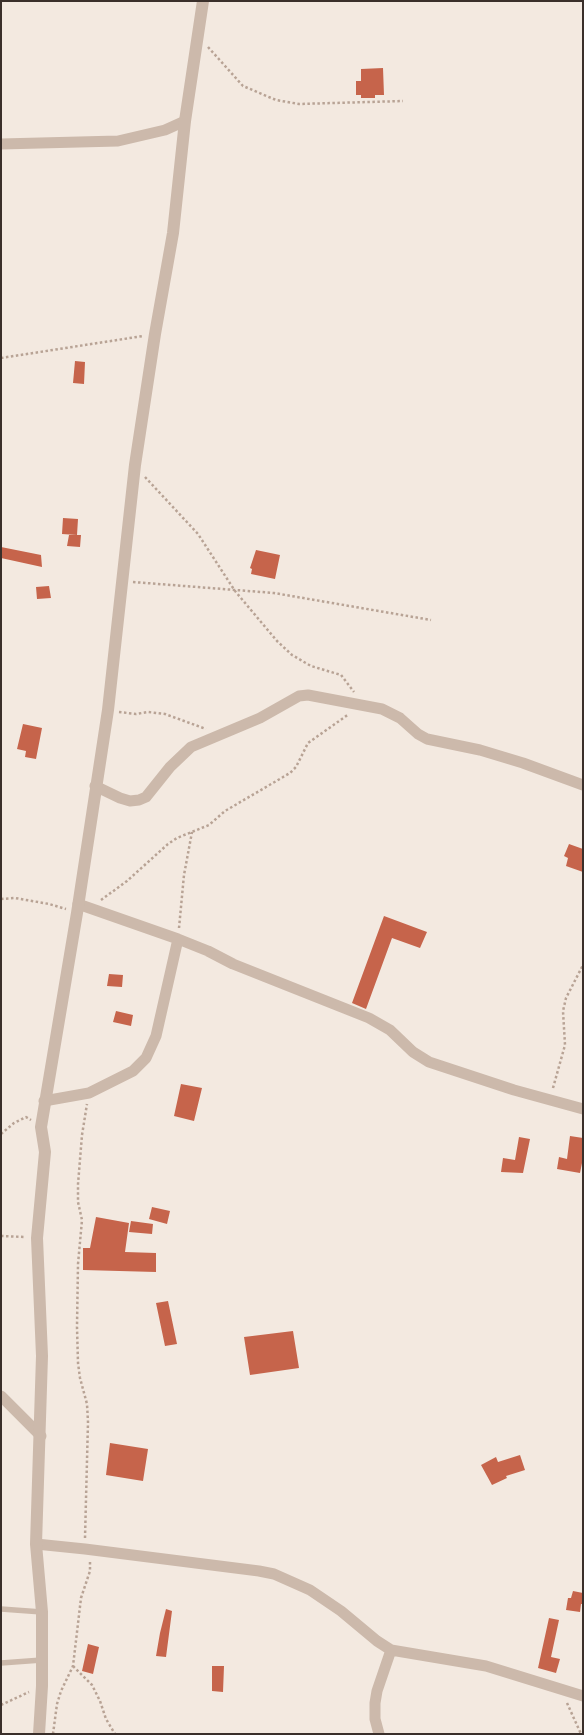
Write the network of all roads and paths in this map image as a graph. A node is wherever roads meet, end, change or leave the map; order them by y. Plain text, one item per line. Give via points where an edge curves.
1 (203, 1) edge
2 (197, 35) junction
3 (403, 102) dead end
4 (186, 122) junction
5 (1, 144) edge
6 (155, 334) junction
7 (1, 358) edge
8 (135, 465) junction
9 (122, 581) junction
10 (235, 591) junction
11 (431, 620) dead end
12 (361, 706) junction
13 (108, 710) junction
14 (221, 734) junction
15 (583, 785) edge
16 (95, 786) junction
17 (192, 832) junction
18 (1, 899) edge
19 (78, 908) junction
20 (93, 908) junction
21 (178, 939) junction
22 (583, 965) edge
23 (89, 1092) junction
24 (550, 1099) junction
25 (44, 1101) junction
26 (583, 1109) edge
27 (41, 1127) junction
28 (1, 1134) edge
29 (1, 1236) edge
30 (37, 1238) junction
31 (1, 1396) edge
32 (41, 1436) junction
33 (36, 1544) junction
34 (85, 1549) junction
35 (1, 1609) edge
36 (42, 1612) junction
37 (391, 1650) junction
38 (42, 1660) junction
39 (1, 1663) edge
40 (73, 1666) junction
41 (42, 1686) junction
42 (562, 1690) junction
43 (583, 1696) edge
44 (1, 1704) edge
45 (39, 1734) edge
46 (53, 1734) edge
47 (115, 1734) edge
48 (379, 1734) edge
49 (581, 1734) edge

1 - 2 street
2 - 3 path via 243,86 276,100 299,104
2 - 4 street
4 - 5 street via 118,141
4 - 6 street via 173,233
6 - 7 path
6 - 8 street
8 - 9 street
8 - 10 path via 198,534
9 - 10 path
9 - 13 street
10 - 11 path via 274,593
10 - 12 path via 292,655 311,666 341,676
12 - 14 street via 300,696
12 - 15 street via 382,709 427,738 480,750
12 - 17 path via 313,738 290,773 225,811 209,825
13 - 14 path via 165,714
13 - 16 street
14 - 16 street via 191,746 146,797 139,800 120,798
16 - 19 street
17 - 20 path via 168,844
17 - 21 path
18 - 19 path via 14,898
19 - 20 street
19 - 25 street
20 - 21 street
21 - 23 street via 156,1036 146,1058 132,1071
21 - 24 street via 369,1018 390,1030 413,1052 430,1062
22 - 24 path via 566,998 563,1011 565,1045
23 - 25 street
23 - 34 path via 78,1184 82,1220 77,1352 88,1404
24 - 26 street
25 - 27 street
27 - 28 path via 26,1117
27 - 30 street via 45,1152
29 - 30 path
30 - 32 street via 42,1356
31 - 32 street
32 - 33 street
33 - 34 street
33 - 36 street
34 - 37 street via 274,1574 310,1590
34 - 40 path via 90,1559 90,1571 81,1598
35 - 36 lane
36 - 38 street
37 - 42 street via 486,1666
37 - 48 street via 374,1704
38 - 39 lane
38 - 41 street
40 - 46 path via 61,1691
40 - 47 path via 92,1685
41 - 44 path
41 - 45 street
42 - 43 street
42 - 49 path

